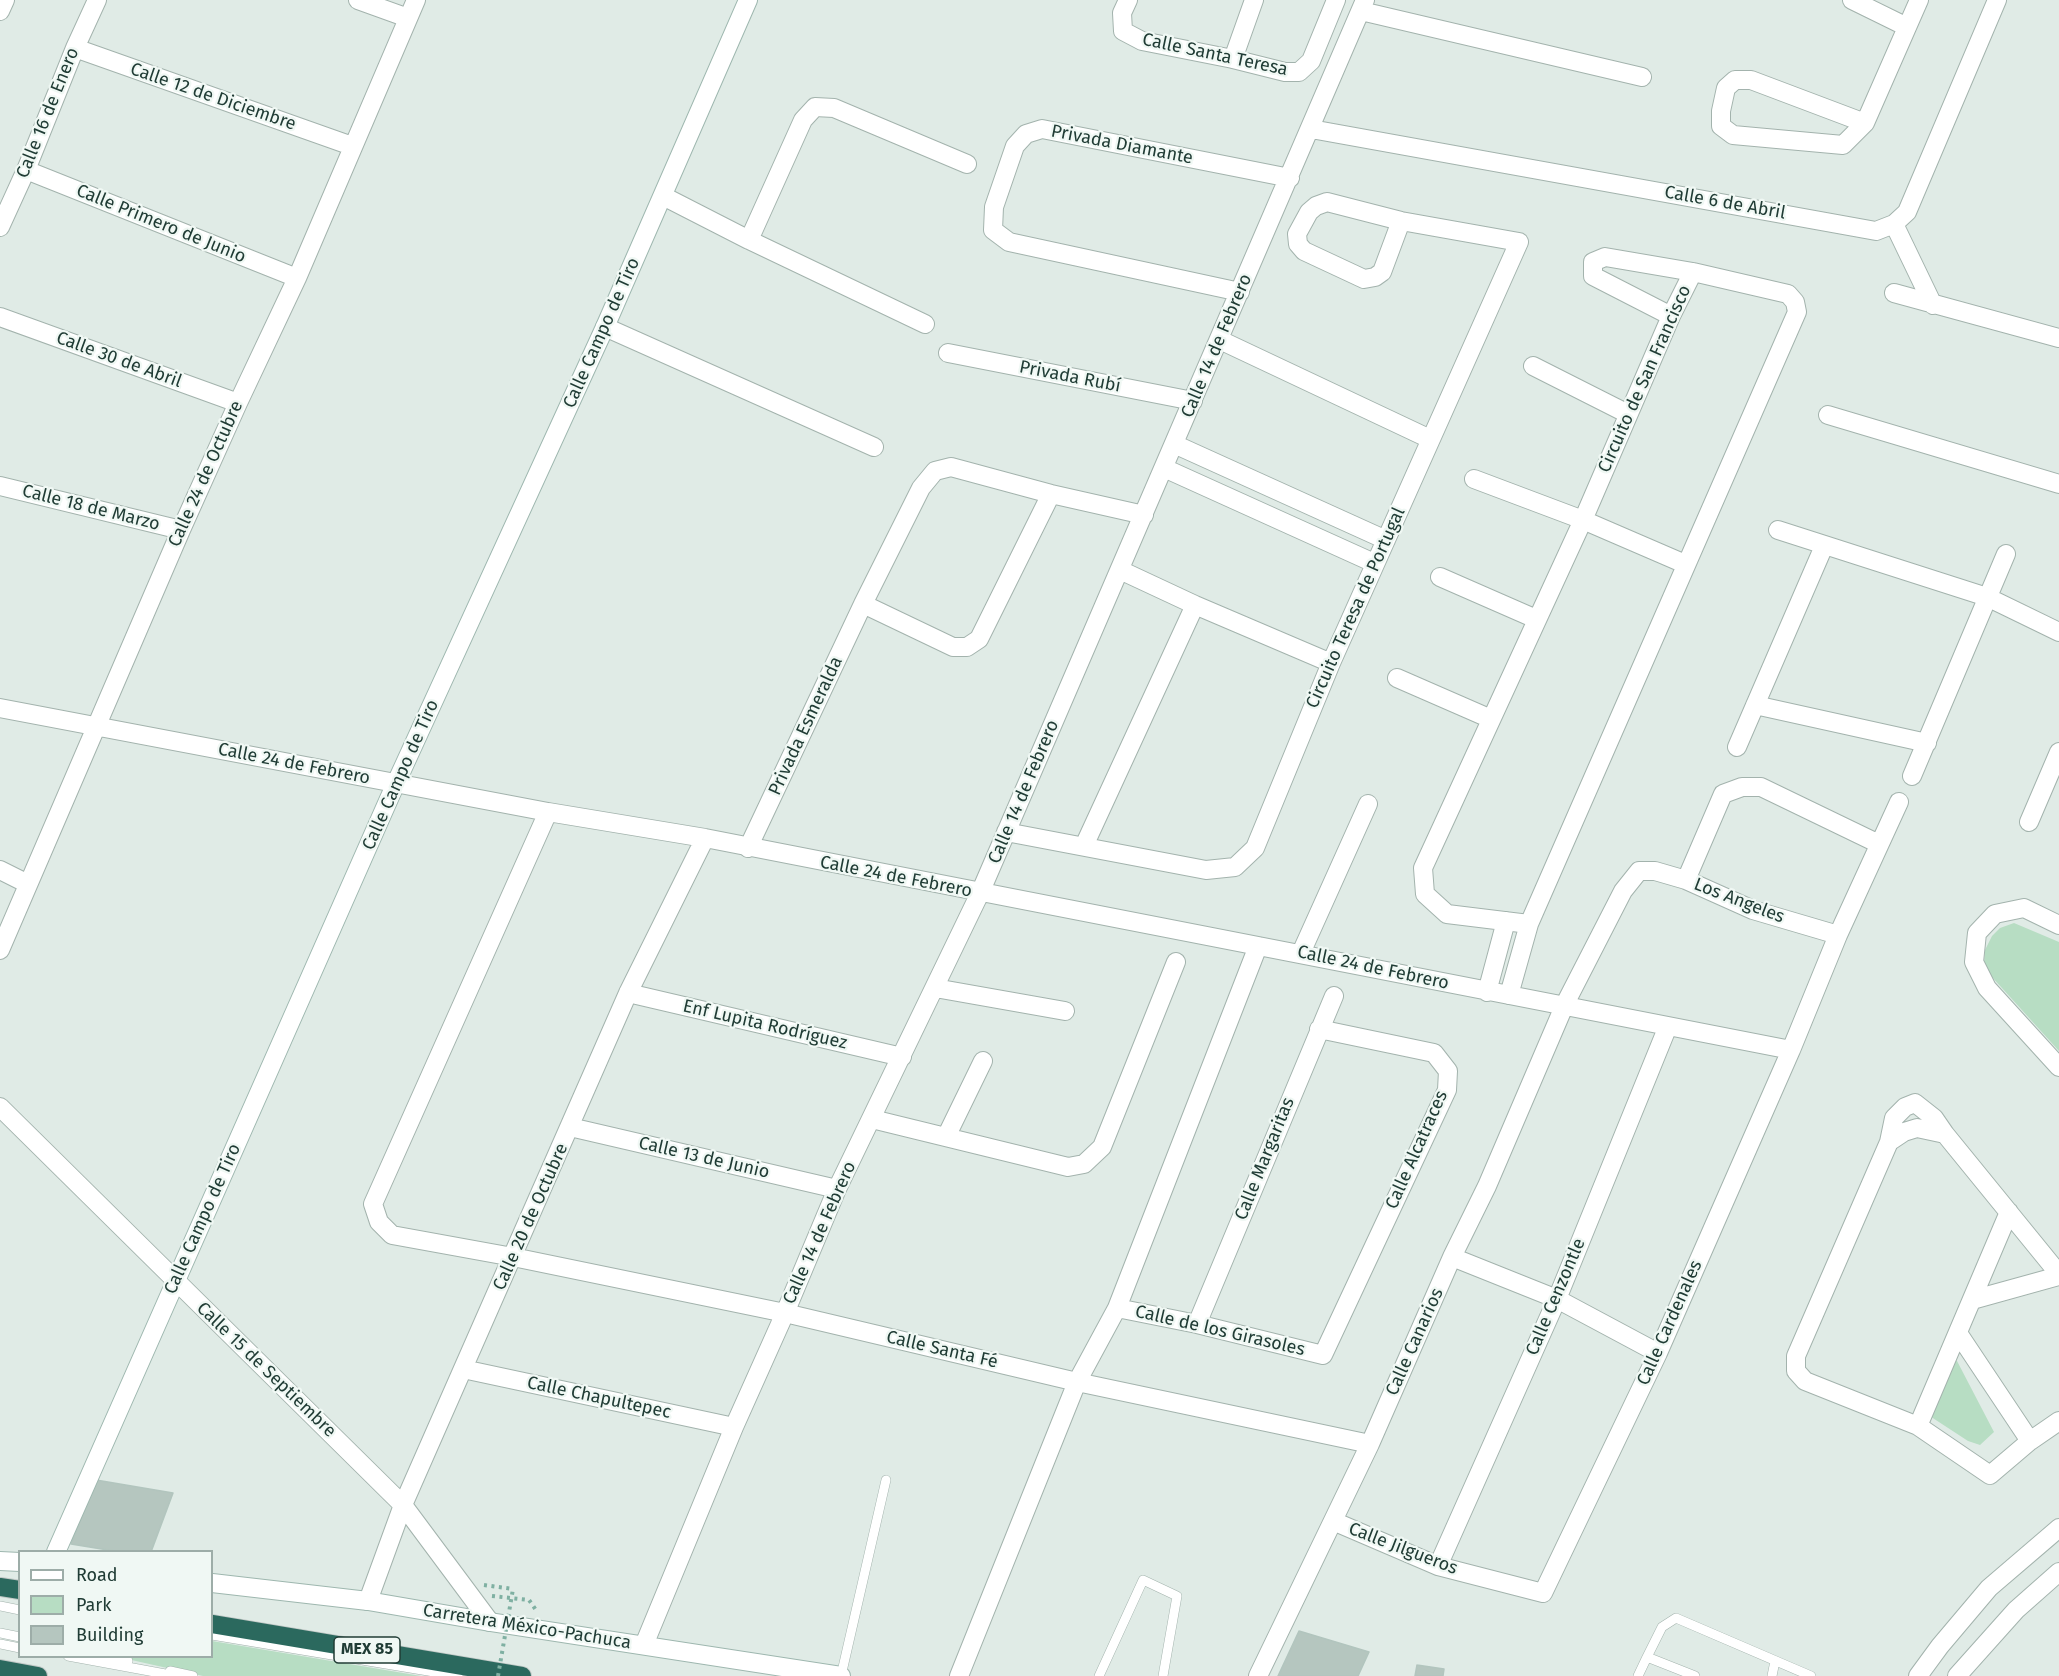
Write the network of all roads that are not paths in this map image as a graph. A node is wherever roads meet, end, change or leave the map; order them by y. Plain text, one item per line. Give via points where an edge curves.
1 (5, 0) edge
2 (97, 0) edge
3 (357, 0) edge
4 (416, 0) edge
5 (748, 0) edge
6 (1128, 0) edge
7 (1254, 0) edge
8 (1336, 0) edge
9 (1852, 0) edge
10 (1919, 0) edge
11 (1997, 0) edge
12 (1363, 6) edge
13 (0, 11) edge
14 (408, 18) junction
15 (1907, 27) junction
16 (75, 48) junction
17 (1233, 59) junction
18 (1642, 77) dead end
19 (1865, 123) junction
20 (1311, 129) junction
21 (352, 146) junction
22 (967, 164) dead end
23 (26, 170) junction
24 (1290, 178) junction
25 (663, 196) junction
26 (1401, 221) junction
27 (1894, 224) junction
28 (0, 227) edge
29 (749, 240) junction
30 (1693, 272) junction
31 (297, 278) junction
32 (1240, 292) junction
33 (1894, 293) dead end
34 (1933, 305) junction
35 (1671, 316) junction
36 (0, 317) edge
37 (925, 324) dead end
38 (604, 327) junction
39 (2059, 338) edge
40 (1220, 340) junction
41 (948, 353) dead end
42 (1533, 366) dead end
43 (1193, 401) junction
44 (238, 403) junction
45 (1628, 414) junction
46 (1828, 415) dead end
47 (1430, 440) junction
48 (1174, 444) junction
49 (874, 447) dead end
50 (1164, 468) junction
51 (1474, 479) dead end
52 (2059, 484) edge
53 (0, 486) edge
54 (1051, 494) junction
55 (1143, 515) junction
56 (1583, 520) junction
57 (181, 530) junction
58 (1778, 530) dead end
59 (1386, 540) junction
60 (1824, 546) junction
61 (2006, 554) dead end
62 (1374, 563) junction
63 (1685, 564) junction
64 (1120, 570) junction
65 (1440, 577) dead end
66 (1987, 597) junction
67 (863, 604) junction
68 (1195, 604) junction
69 (1536, 618) junction
70 (2059, 632) edge
71 (1330, 663) junction
72 (1396, 678) dead end
73 (1755, 705) junction
74 (0, 708) edge
75 (1491, 719) junction
76 (97, 727) junction
77 (1927, 743) junction
78 (1737, 747) dead end
79 (2059, 752) edge
80 (2055, 773) edge
81 (1912, 776) dead end
82 (396, 783) junction
83 (1899, 802) dead end
84 (1368, 804) dead end
85 (548, 812) junction
86 (2029, 822) dead end
87 (1006, 832) junction
88 (705, 838) junction
89 (1879, 844) junction
90 (1084, 846) junction
91 (748, 848) junction
92 (0, 870) edge
93 (1686, 880) junction
94 (28, 884) junction
95 (980, 893) junction
96 (1506, 921) junction
97 (1528, 924) junction
98 (2059, 925) edge
99 (1838, 935) junction
100 (1258, 946) junction
101 (0, 950) edge
102 (1301, 953) junction
103 (1176, 963) dead end
104 (935, 988) junction
105 (1487, 992) junction
106 (628, 993) junction
107 (1509, 995) junction
108 (1334, 996) dead end
109 (1565, 1004) junction
110 (1065, 1011) dead end
111 (1668, 1026) junction
112 (1319, 1029) junction
113 (1791, 1050) junction
114 (902, 1057) junction
115 (983, 1061) dead end
116 (2059, 1067) edge
117 (0, 1107) edge
118 (872, 1119) junction
119 (570, 1127) junction
120 (1945, 1134) junction
121 (946, 1137) junction
122 (1889, 1142) junction
123 (837, 1189) junction
124 (2009, 1212) junction
125 (513, 1257) junction
126 (1452, 1257) junction
127 (2059, 1275) edge
128 (175, 1281) junction
129 (1557, 1299) junction
130 (1972, 1300) junction
131 (1117, 1308) junction
132 (785, 1313) junction
133 (1197, 1324) junction
134 (1958, 1333) junction
135 (1658, 1353) junction
136 (1323, 1355) joint
137 (463, 1369) junction
138 (1077, 1382) junction
139 (2059, 1421) edge
140 (1918, 1426) junction
141 (734, 1427) junction
142 (2030, 1441) junction
143 (1370, 1444) junction
144 (886, 1480) dead end
145 (403, 1505) junction
146 (1333, 1521) junction
147 (2059, 1528) edge
148 (56, 1550) edge
149 (0, 1561) edge
150 (18, 1562) edge
151 (1438, 1566) junction
152 (2059, 1572) edge
153 (213, 1583) edge
154 (0, 1587) edge
155 (18, 1590) edge
156 (1543, 1593) joint
157 (368, 1601) junction
158 (0, 1606) edge
159 (18, 1610) edge
160 (490, 1622) junction
161 (213, 1624) edge
162 (0, 1633) edge
163 (213, 1635) edge
164 (18, 1637) edge
165 (0, 1644) edge
166 (644, 1645) junction
167 (18, 1648) edge
168 (1647, 1657) junction
169 (79, 1658) edge
170 (115, 1658) edge
171 (1775, 1661) junction
172 (0, 1669) edge
173 (38, 1676) edge
174 (176, 1676) edge
175 (193, 1676) edge
176 (458, 1676) edge
177 (522, 1676) edge
178 (841, 1676) edge
179 (959, 1676) edge
180 (1099, 1676) edge
181 (1163, 1676) edge
182 (1258, 1676) edge
183 (1638, 1676) edge
184 (1695, 1676) edge
185 (1772, 1676) edge
186 (1811, 1676) edge
187 (1918, 1676) edge
188 (1957, 1676) edge

1 - 13 street
2 - 16 street, Calle 16 de Enero
3 - 14 street
4 - 14 street, Calle 24 de Octubre
5 - 25 street, Calle Campo de Tiro
6 - 17 street, Calle Santa Teresa via 1122,13 1123,31 1142,41
7 - 17 street
8 - 17 street, Calle Santa Teresa via 1311,61 1299,72
9 - 15 street
10 - 15 street
11 - 27 street via 1906,212
12 - 18 street
12 - 20 street, Calle 14 de Febrero
14 - 21 street, Calle 24 de Octubre
15 - 19 street
16 - 21 street, Calle 12 de Diciembre
16 - 23 street, Calle 16 de Enero
19 - 19 street via 1843,145 1733,135 1721,126 1721,111 1726,88 1735,81 1751,80
20 - 24 street, Calle 14 de Febrero
20 - 27 street, Calle 6 de Abril via 1876,231
21 - 31 street, Calle 24 de Octubre
22 - 29 street via 834,108 815,107 803,120
23 - 28 street, Calle 16 de Enero
23 - 31 street, Calle Primero de Junio
24 - 32 street, Calle 14 de Febrero
24 - 32 street, Privada Diamante via 1042,129 1026,134 1015,146 994,207 993,230 1009,242
25 - 29 street
25 - 38 street, Calle Campo de Tiro
26 - 26 street, Circuito Teresa de Portugal via 1327,202 1309,212 1298,234 1299,244 1304,251 1364,279 1375,278 1382,272
26 - 47 street, Circuito Teresa de Portugal via 1519,242
27 - 34 street
29 - 37 street
30 - 35 street, Circuito de San Francisco
30 - 35 street via 1605,256 1593,262 1593,276
30 - 63 street, Circuito de San Francisco via 1788,294 1797,312
31 - 44 street, Calle 24 de Octubre
32 - 40 street, Calle 14 de Febrero
33 - 34 street
34 - 39 street
35 - 45 street, Circuito de San Francisco
36 - 44 street, Calle 30 de Abril
38 - 49 street
38 - 82 street, Calle Campo de Tiro
40 - 43 street, Calle 14 de Febrero
40 - 47 street
41 - 43 street, Privada Rubí
42 - 45 street
43 - 48 street, Calle 14 de Febrero
44 - 57 street, Calle 24 de Octubre
45 - 56 street, Circuito de San Francisco
46 - 52 street
47 - 59 street, Circuito Teresa de Portugal
48 - 50 street, Calle 14 de Febrero
48 - 59 street
50 - 55 street, Calle 14 de Febrero
50 - 62 street
51 - 56 street
53 - 57 street, Calle 18 de Marzo
54 - 55 street, Privada Esmeralda
54 - 67 street, Privada Esmeralda via 951,467 934,471 921,488
54 - 67 street via 979,639 967,647 953,647
55 - 64 street, Calle 14 de Febrero
56 - 63 street
56 - 69 street, Circuito de San Francisco
57 - 76 street, Calle 24 de Octubre
58 - 60 street
59 - 62 street, Circuito Teresa de Portugal
60 - 66 street
60 - 73 street
61 - 66 street
62 - 71 street, Circuito Teresa de Portugal
63 - 97 street, Circuito de San Francisco
64 - 68 street
64 - 87 street, Calle 14 de Febrero
65 - 69 street
66 - 70 street
66 - 77 street
67 - 91 street, Privada Esmeralda
68 - 71 street
68 - 90 street
69 - 75 street, Circuito de San Francisco
71 - 90 street, Circuito Teresa de Portugal via 1255,848 1235,867 1206,870
72 - 75 street
73 - 77 street
73 - 78 street
74 - 76 street, Calle 24 de Febrero
75 - 96 street, Circuito de San Francisco via 1423,868 1425,894 1447,914
76 - 82 street, Calle 24 de Febrero
76 - 94 street, Calle 24 de Octubre
77 - 81 street
79 - 80 street
80 - 86 street
82 - 85 street, Calle 24 de Febrero
82 - 128 street, Calle Campo de Tiro
83 - 89 street
84 - 102 street
85 - 88 street, Calle 24 de Febrero
85 - 125 street, Calle Santa Fé via 373,1204 379,1222 392,1235
87 - 90 street, Circuito Teresa de Portugal
87 - 95 street, Calle 14 de Febrero
88 - 91 street, Calle 24 de Febrero
88 - 106 street, Calle 20 de Octubre
89 - 93 street, Los Angeles via 1761,787 1742,787 1723,794
89 - 99 street
91 - 95 street, Calle 24 de Febrero
92 - 94 street
93 - 99 street, Los Angeles via 1753,910
93 - 109 street, Calle Canarios via 1655,871 1639,872 1623,891
94 - 101 street, Calle 24 de Octubre
95 - 100 street, Calle 24 de Febrero
95 - 104 street, Calle 14 de Febrero
96 - 97 street, Circuito de San Francisco
96 - 105 street
97 - 107 street, Circuito de San Francisco
98 - 116 street via 2024,908 1995,914 1977,933 1974,962 1987,988
99 - 113 street
100 - 102 street, Calle 24 de Febrero
100 - 131 street
102 - 105 street, Calle 24 de Febrero
103 - 121 street via 1102,1147 1084,1164 1068,1167
104 - 110 street
104 - 114 street, Calle 14 de Febrero
105 - 107 street, Calle 24 de Febrero
106 - 114 street, Enf Lupita Rodríguez
106 - 119 street, Calle 20 de Octubre
107 - 109 street, Calle 24 de Febrero
108 - 112 street, Calle Margaritas
109 - 111 street, Calle 24 de Febrero
109 - 126 street, Calle Canarios via 1487,1186
111 - 113 street, Calle 24 de Febrero
111 - 129 street, Calle Cenzontle
112 - 133 street, Calle Margaritas
112 - 136 street, Calle Alcatraces via 1434,1053 1448,1071 1447,1090
113 - 135 street, Calle Cardenales
114 - 118 street, Calle 14 de Febrero
115 - 121 street
117 - 128 street, Calle 15 de Septiembre
118 - 121 street
118 - 123 street, Calle 14 de Febrero
119 - 123 street, Calle 13 de Junio
119 - 125 street, Calle 20 de Octubre
120 - 122 street via 1917,1128
120 - 122 street via 1915,1102 1894,1118
120 - 124 street
122 - 140 street via 1796,1356 1796,1371 1805,1381
123 - 132 street, Calle 14 de Febrero
124 - 127 street
124 - 130 street
125 - 132 street, Calle Santa Fé
125 - 137 street, Calle 20 de Octubre
126 - 129 street
126 - 143 street, Calle Canarios
127 - 130 street
128 - 145 street, Calle 15 de Septiembre
128 - 148 street, Calle Campo de Tiro
129 - 135 street
129 - 151 street, Calle Cenzontle
130 - 134 street
131 - 133 street, Calle de los Girasoles
131 - 138 street
132 - 138 street, Calle Santa Fé
132 - 141 street, Calle 14 de Febrero
133 - 136 street, Calle de los Girasoles
134 - 140 street
134 - 142 street
135 - 156 street, Calle Cardenales
137 - 141 street, Calle Chapultepec
137 - 145 street, Calle 20 de Octubre
138 - 143 street, Calle Santa Fé
138 - 179 street
139 - 142 street
140 - 142 street via 1990,1475
141 - 166 street, Calle 14 de Febrero
143 - 146 street, Calle Canarios
144 - 178 lane
145 - 157 street, Calle 20 de Octubre
145 - 160 street, Calle 15 de Septiembre
146 - 151 street, Calle Jilgueros
146 - 182 street, Calle Canarios
147 - 187 street via 1989,1588
149 - 150 street
151 - 156 street, Calle Jilgueros
152 - 188 street via 2016,1610
153 - 157 street, Carretera México-Pachuca
154 - 155 highway
157 - 160 street, Carretera México-Pachuca
158 - 159 lane
160 - 166 street, Carretera México-Pachuca
161 - 177 highway, MEX 85
162 - 164 lane
163 - 176 lane
165 - 167 lane
166 - 178 street, Carretera México-Pachuca
168 - 171 lane via 1662,1627 1676,1618
168 - 183 lane
168 - 184 lane
169 - 174 lane
170 - 175 lane
171 - 185 lane
171 - 186 lane
172 - 173 highway
180 - 181 lane via 1143,1581 1177,1596

